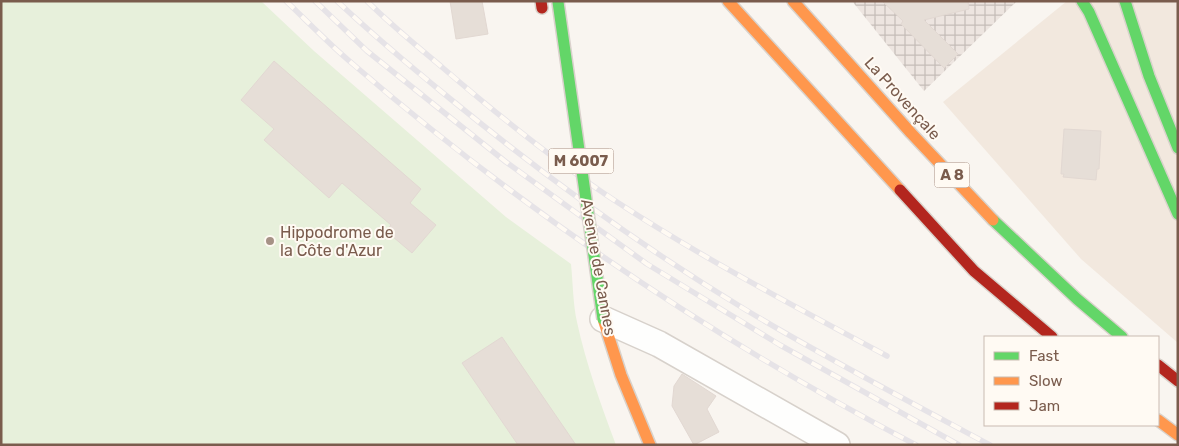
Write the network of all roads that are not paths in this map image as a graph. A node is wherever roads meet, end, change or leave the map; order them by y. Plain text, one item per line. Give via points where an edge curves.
1 (542, 1) edge
2 (558, 1) edge
3 (728, 1) edge
4 (793, 1) edge
5 (1082, 1) edge
6 (1125, 1) edge
7 (544, 17) dead end
8 (1178, 148) edge
9 (1178, 214) edge
10 (603, 319) junction
11 (1051, 336) edge
12 (1121, 336) edge
13 (1159, 367) edge
14 (1178, 381) edge
15 (1159, 421) edge
16 (1178, 435) edge
17 (650, 445) edge
18 (837, 445) edge

1 - 7 main road
2 - 10 main road, Avenue de Cannes / M 6007, bridge
3 - 11 main road via 974,271
4 - 12 main road, La Provençale / A 8 via 1000,229
5 - 9 main road
6 - 8 main road via 1164,118
10 - 17 main road, Avenue de Cannes / M 6007 via 621,375
10 - 18 street via 659,344
13 - 14 main road
15 - 16 main road

